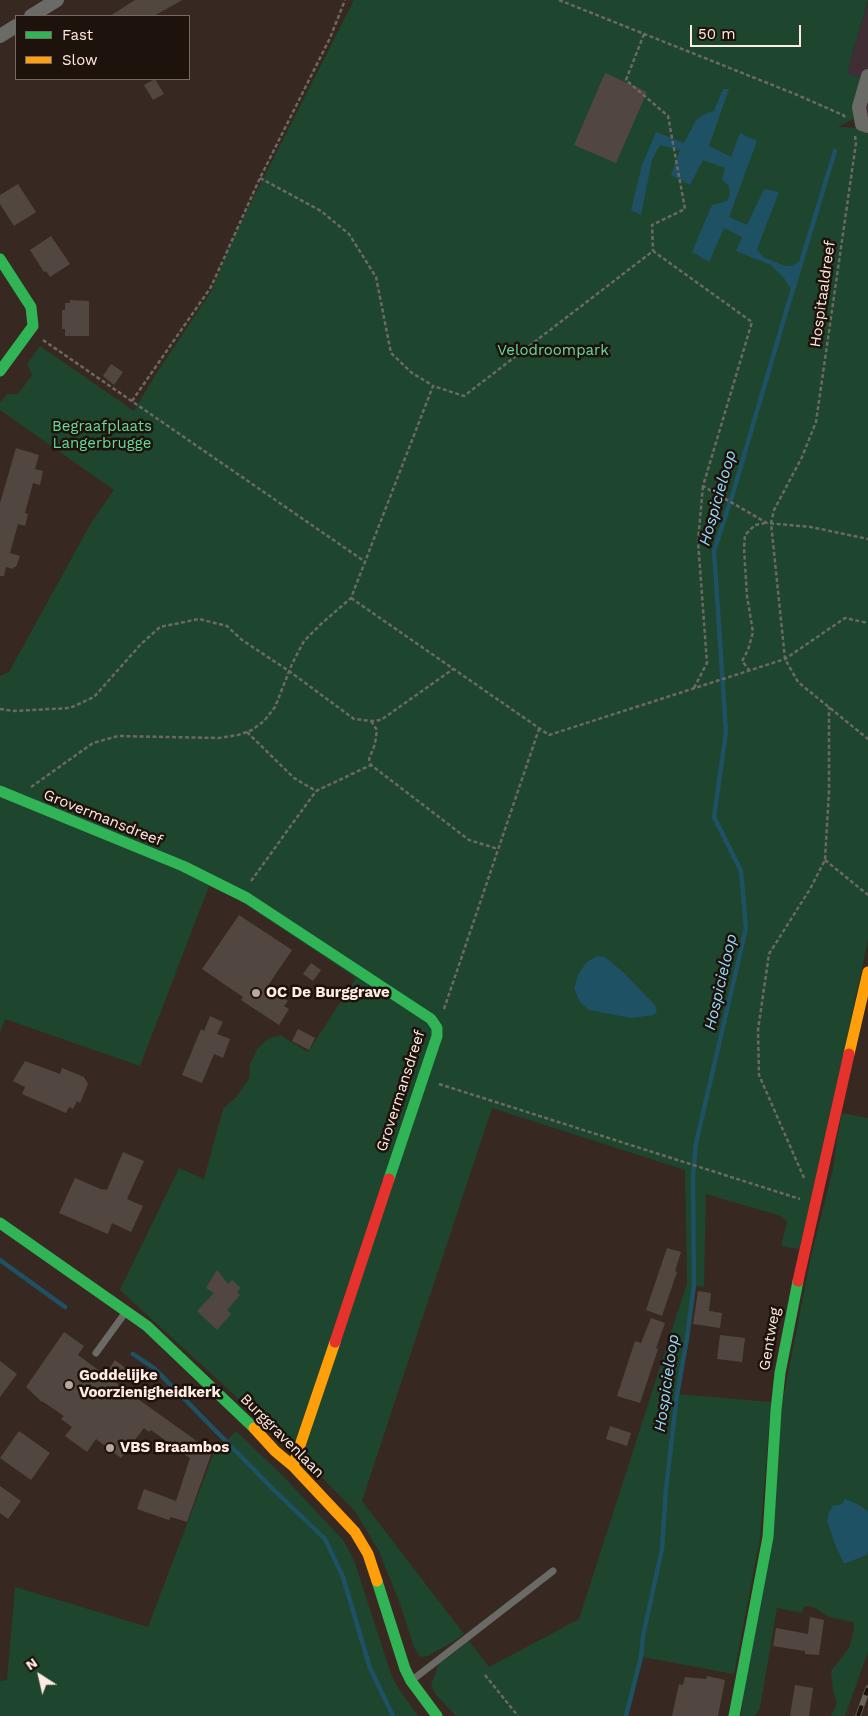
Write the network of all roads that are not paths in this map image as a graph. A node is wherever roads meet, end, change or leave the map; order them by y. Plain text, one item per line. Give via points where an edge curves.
1 (57, 0) edge
2 (33, 15) edge
3 (15, 27) edge
4 (0, 36) edge
5 (868, 76) edge
6 (861, 128) edge
7 (0, 259) edge
8 (0, 370) edge
9 (0, 791) edge
10 (868, 972) edge
11 (0, 1223) edge
12 (127, 1311) junction
13 (96, 1353) dead end
14 (293, 1466) junction
15 (553, 1571) dead end
16 (411, 1681) junction
17 (437, 1716) edge
18 (734, 1716) edge

1 - 2 street
3 - 4 street
5 - 6 street via 859,107
7 - 8 street via 32,307 33,326
9 - 14 street, Grovermansdreef via 183,866 242,895 431,1020 437,1028
10 - 18 street, Gentweg via 791,1310 776,1410 768,1537
11 - 12 street, Burggravenlaan
12 - 13 lane
12 - 14 street, Burggravenlaan via 147,1326
14 - 16 street, Burggravenlaan via 355,1532 368,1554
15 - 16 lane
16 - 17 street, Burggravenlaan

